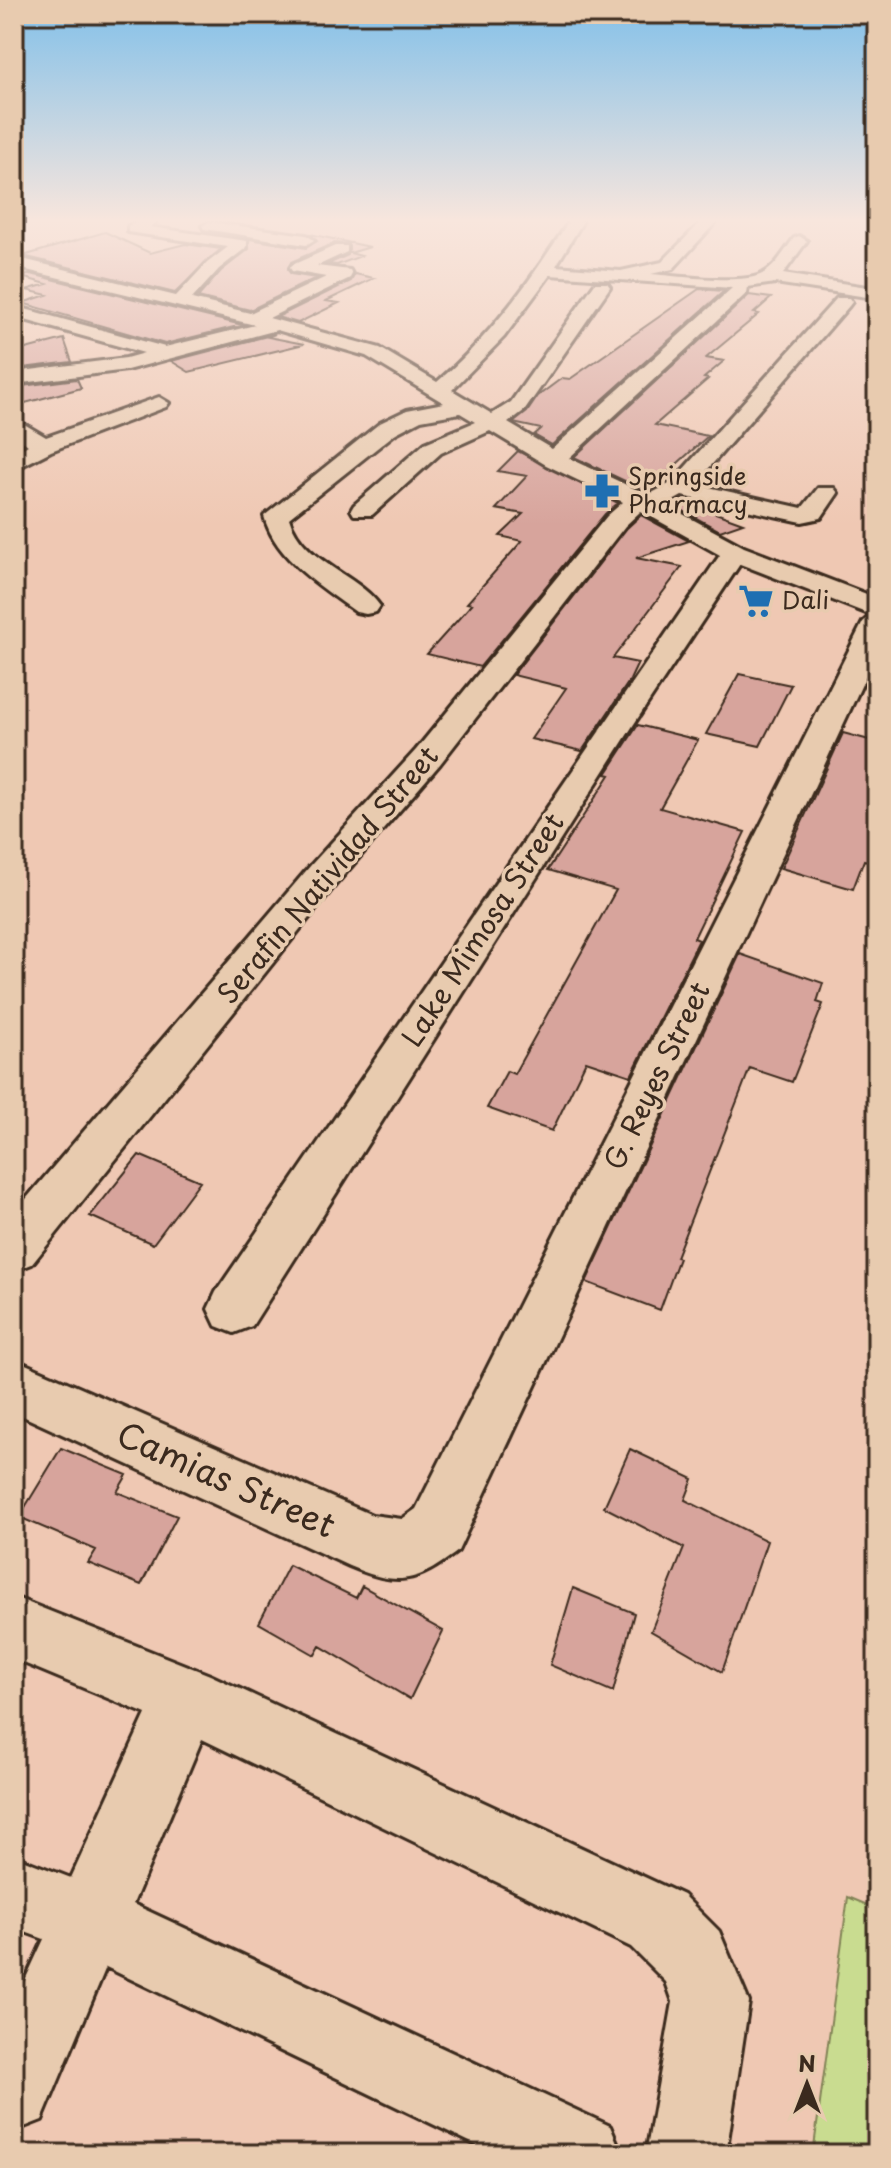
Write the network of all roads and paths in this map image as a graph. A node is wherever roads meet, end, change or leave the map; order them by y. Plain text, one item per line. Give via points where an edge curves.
1 (54, 322) edge
2 (262, 322) edge
3 (507, 322) edge
4 (576, 322) edge
5 (705, 322) edge
6 (825, 322) edge
7 (277, 325) junction
8 (165, 353) junction
9 (14, 378) edge
10 (439, 391) junction
11 (159, 403) dead end
12 (465, 406) junction
13 (490, 422) junction
14 (14, 425) edge
15 (43, 446) junction
16 (554, 460) junction
17 (14, 463) edge
18 (679, 488) junction
19 (826, 493) dead end
20 (644, 503) junction
21 (363, 510) dead end
22 (735, 553) junction
23 (366, 606) dead end
24 (877, 608) edge
25 (877, 622) edge
26 (14, 1249) edge
27 (234, 1309) dead end
28 (14, 1385) edge
29 (437, 1530) joint
30 (14, 1628) edge
31 (187, 1698) junction
32 (14, 1892) edge
33 (89, 1921) junction
34 (14, 2092) edge
35 (582, 2154) edge
36 (686, 2154) edge

1 - 8 street
2 - 7 street
3 - 10 street
4 - 13 street via 530,392
5 - 16 street
6 - 18 street, Serafin Natividad Street
7 - 8 street
7 - 10 street via 373,352
8 - 9 street via 127,364
10 - 12 street
11 - 15 street
12 - 13 street
12 - 23 street via 415,415 388,428 276,516 283,535
13 - 16 street
13 - 21 street via 433,448
14 - 15 street
15 - 17 street
16 - 20 street
18 - 19 street via 802,515 812,513
18 - 20 street, Serafin Natividad Street
20 - 22 street
20 - 26 street, Serafin Natividad Street via 616,521 428,757 324,874
22 - 24 street
22 - 27 street, Lake Mimosa Street
25 - 29 street, G. Reyes Street
28 - 29 street, Camias Street via 370,1545 410,1550
30 - 31 street
31 - 33 street
31 - 36 street via 657,1921 693,1957 711,2002
32 - 33 street
33 - 34 street
33 - 35 street

